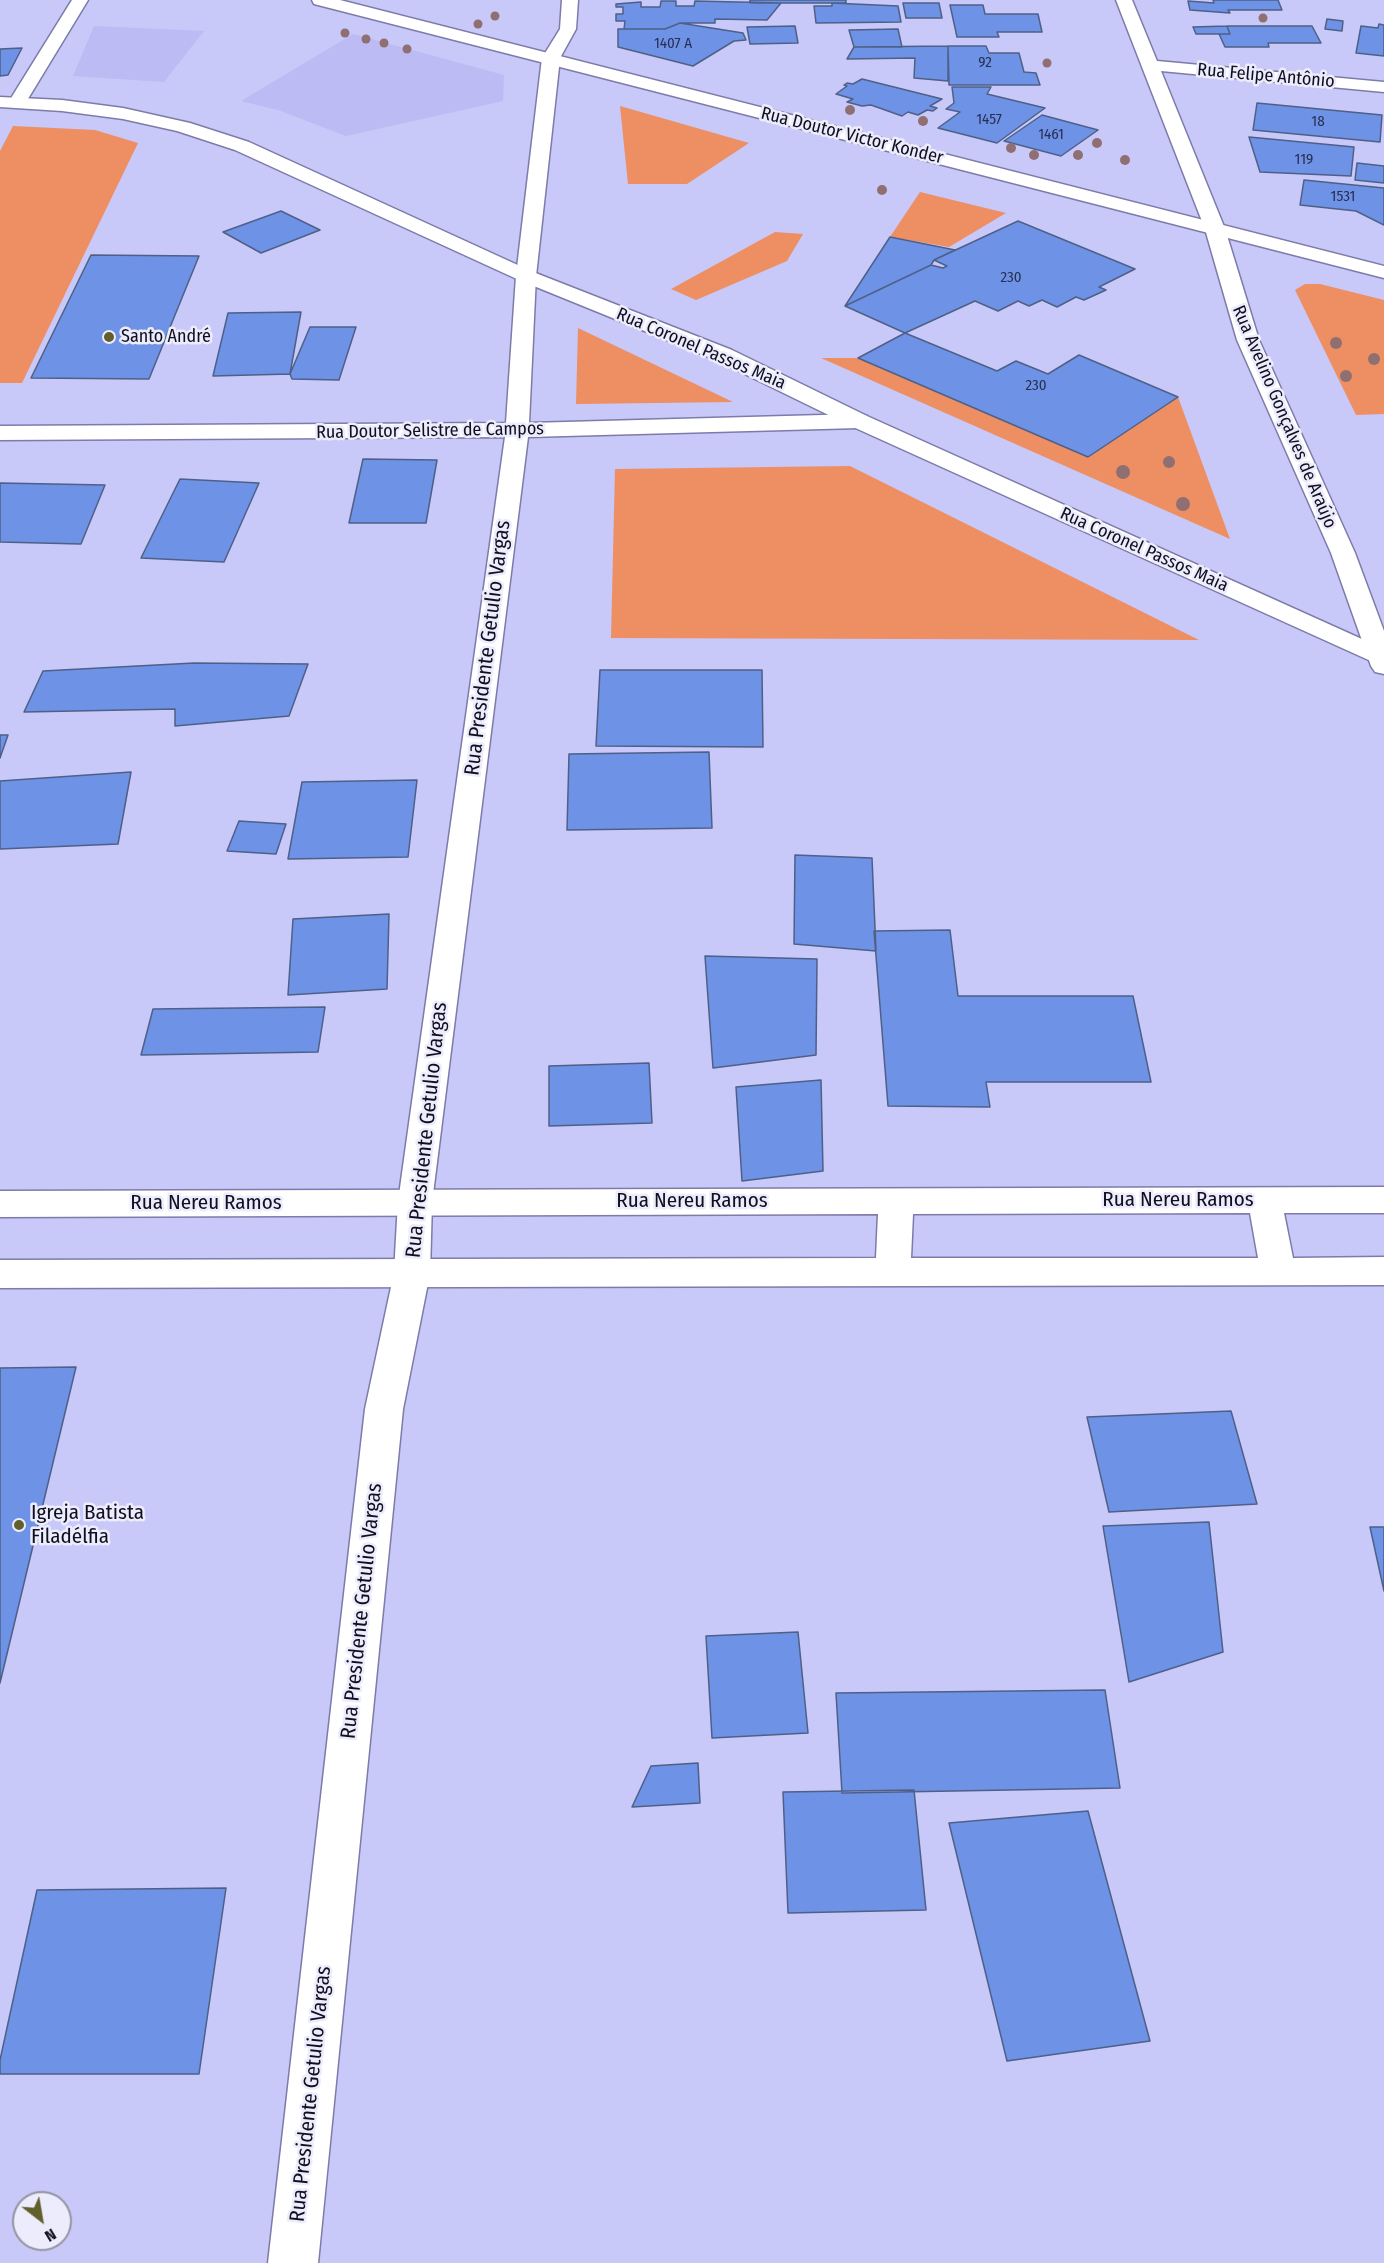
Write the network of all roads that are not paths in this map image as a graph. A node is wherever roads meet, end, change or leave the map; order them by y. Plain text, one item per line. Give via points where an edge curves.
1 (80, 0) edge
2 (320, 0) edge
3 (570, 0) edge
4 (1124, 0) edge
5 (551, 58) junction
6 (1148, 65) junction
7 (1384, 87) edge
8 (9, 103) edge
9 (1215, 229) junction
10 (1384, 272) edge
11 (526, 276) junction
12 (859, 421) junction
13 (517, 430) junction
14 (0, 433) edge
15 (1383, 661) edge
16 (1265, 1200) junction
17 (1384, 1200) edge
18 (896, 1201) junction
19 (415, 1202) junction
20 (0, 1204) edge
21 (1384, 1271) edge
22 (893, 1272) junction
23 (1278, 1272) junction
24 (412, 1273) junction
25 (0, 1274) edge
26 (293, 2263) edge

1 - 8 street
2 - 5 street, Rua Doutor Victor Konder
3 - 5 street, Rua Presidente Getulio Vargas via 568,29
4 - 6 street, Rua Avelino Gonçalves de Araújo
5 - 9 street, Rua Doutor Victor Konder
5 - 11 street, Rua Presidente Getulio Vargas
6 - 7 street, Rua Felipe Antônio
6 - 9 street, Rua Avelino Gonçalves de Araújo
8 - 11 street, Rua Coronel Passos Maia via 78,106 198,129
9 - 10 street, Rua Doutor Victor Konder
9 - 15 street, Rua Avelino Gonçalves de Araújo via 1244,331 1343,553
11 - 12 street, Rua Coronel Passos Maia via 724,355
11 - 13 street, Rua Presidente Getulio Vargas
12 - 13 street, Rua Doutor Selistre de Campos
12 - 15 street, Rua Coronel Passos Maia
13 - 14 street, Rua Doutor Selistre de Campos
13 - 19 street, Rua Presidente Getulio Vargas
16 - 17 street, Rua Nereu Ramos
16 - 18 street, Rua Nereu Ramos
16 - 23 street
18 - 19 street, Rua Nereu Ramos
18 - 22 street
19 - 20 street, Rua Nereu Ramos
19 - 24 street, Rua Presidente Getulio Vargas
21 - 23 street
22 - 23 street
22 - 24 street
24 - 25 street
24 - 26 street, Rua Presidente Getulio Vargas via 384,1408

